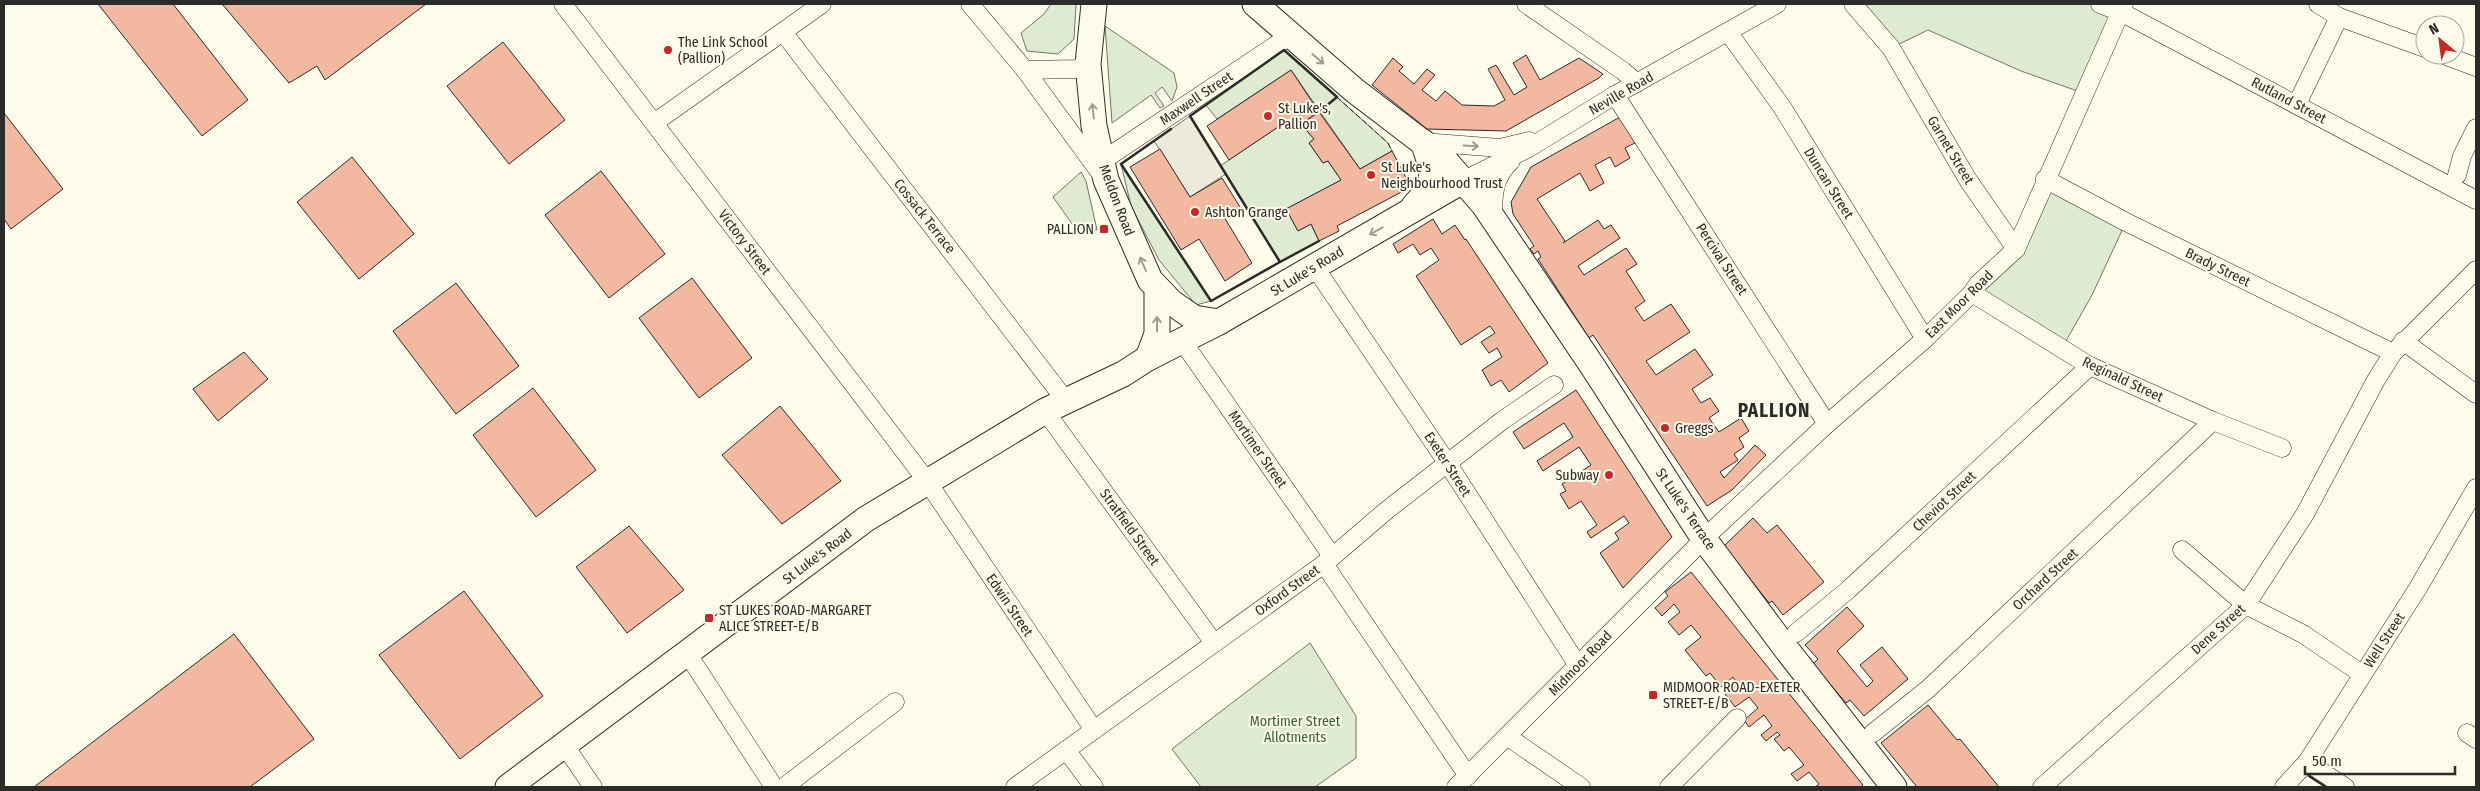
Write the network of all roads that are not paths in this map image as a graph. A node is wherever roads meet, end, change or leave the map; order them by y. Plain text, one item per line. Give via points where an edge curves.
1 (563, 4) edge
2 (822, 4) edge
3 (970, 4) edge
4 (1094, 4) edge
5 (1255, 4) edge
6 (1526, 4) edge
7 (1777, 4) edge
8 (1853, 4) edge
9 (2100, 4) edge
10 (2318, 4) edge
11 (2122, 8) edge
12 (2339, 17) junction
13 (783, 32) junction
14 (1728, 32) junction
15 (1291, 35) junction
16 (2415, 44) edge
17 (1088, 64) junction
18 (1025, 70) junction
19 (1637, 83) junction
20 (1615, 95) junction
21 (2297, 104) junction
22 (654, 123) junction
23 (2476, 128) edge
24 (1553, 133) junction
25 (1423, 142) junction
26 (1517, 155) junction
27 (1104, 170) junction
28 (2457, 176) dead end
29 (2045, 179) junction
30 (1464, 180) junction
31 (2476, 200) edge
32 (1406, 214) junction
33 (1493, 220) junction
34 (2016, 248) junction
35 (1314, 266) junction
36 (2476, 270) edge
37 (1157, 288) junction
38 (1972, 293) junction
39 (1219, 322) junction
40 (1926, 339) junction
41 (1183, 342) junction
42 (2398, 347) junction
43 (1148, 358) junction
44 (2090, 366) junction
45 (1554, 386) dead end
46 (2476, 394) edge
47 (1056, 406) junction
48 (2213, 421) junction
49 (1827, 424) junction
50 (2282, 448) dead end
51 (1448, 464) junction
52 (926, 481) junction
53 (2476, 488) edge
54 (1704, 539) junction
55 (2182, 550) dead end
56 (1328, 560) junction
57 (2246, 605) junction
58 (1796, 633) dead end
59 (1214, 643) junction
60 (687, 653) junction
61 (1577, 664) junction
62 (2362, 674) junction
63 (895, 702) dead end
64 (1737, 718) dead end
65 (1094, 730) junction
66 (1873, 733) dead end
67 (1508, 738) junction
68 (563, 743) junction
69 (1066, 750) junction
70 (2307, 762) junction
71 (1462, 782) edge
72 (508, 787) edge
73 (592, 787) edge
74 (774, 787) edge
75 (784, 787) edge
76 (1015, 787) edge
77 (1094, 787) edge
78 (1581, 787) edge
79 (1669, 787) edge
80 (1894, 787) edge
81 (2042, 787) edge
82 (2284, 787) edge
83 (2346, 787) edge

1 - 22 street, Victory Street
2 - 13 street
3 - 18 street
4 - 17 street, Meldon Road
5 - 15 street
6 - 19 street
7 - 14 street, Neville Road
8 - 34 street, Garnet Street via 1891,48 1968,180
9 - 11 street, Rutland Street
10 - 12 street
11 - 21 street, Rutland Street
11 - 29 street, East Moor Road
12 - 16 street
12 - 21 street
13 - 22 street
13 - 47 street, Cossack Terrace
14 - 19 street, Neville Road
14 - 40 street, Duncan Street via 1782,107
15 -> 25 street via 1354,90
15 - 27 street, Maxwell Street
17 - 18 street via 1077,69
27 -> 17 street, Meldon Road via 1094,126
18 - 27 street
19 - 20 street, Neville Road
20 - 24 street, Neville Road
20 - 49 street, Percival Street
21 - 31 street, Rutland Street
22 - 52 street, Victory Street
23 - 28 street via 2462,156
25 -> 24 street via 1500,148
24 - 26 street, Neville Road
25 - 30 street
25 - 32 street via 1433,175 1432,183
26 - 30 street, Neville Road
26 - 33 street via 1497,179 1493,190
37 -> 27 street, Meldon Road via 1150,280
29 - 34 street, East Moor Road
29 - 42 street, Brady Street via 2126,222
30 - 32 street, St Luke's Road
30 - 33 street
32 - 33 street via 1431,206 1463,202
32 -> 35 street, St Luke's Road
33 - 54 street, St Luke's Terrace
34 - 38 street, East Moor Road
35 - 39 street, St Luke's Road
35 - 51 street, Exeter Street
36 - 42 street, Dene Street
37 - 39 street, Meldon Road via 1194,318
43 -> 37 street via 1157,334
38 - 40 street, East Moor Road
38 - 44 street, Reginald Street
39 - 41 street, St Luke's Road
40 - 49 street, East Moor Road
41 - 43 street, St Luke's Road
41 - 56 street, Mortimer Street
42 - 46 street, Brady Street
42 - 57 street, Dene Street via 2376,380 2305,514
43 - 47 street, St Luke's Road via 1123,374
44 - 48 street, Reginald Street
44 - 58 street, Cheviot Street via 1848,590
45 - 51 street, Oxford Street
47 - 52 street, St Luke's Road
47 - 59 street, Stratfield Street
48 - 50 street, Reginald Street
48 - 66 street, Orchard Street via 1928,689
49 - 54 street, East Moor Road
51 - 56 street, Oxford Street
51 - 61 street, Exeter Street
52 - 60 street, St Luke's Road via 866,519
52 - 65 street, Edwin Street
53 - 62 street, Well Street via 2418,588
54 - 61 street, Midmoor Road
54 - 80 street, St Luke's Terrace
55 - 57 street
56 - 59 street, Oxford Street
56 - 71 street, Mortimer Street
57 - 62 street via 2303,634
57 - 81 street, Dene Street
59 - 65 street, Oxford Street
60 - 68 street, St Luke's Road
60 - 74 street
61 - 67 street, Midmoor Road
62 - 70 street, Well Street
63 - 75 street
64 - 79 street
65 - 69 street, Oxford Street
67 - 71 street, Midmoor Road
67 - 78 street
68 - 72 street, St Luke's Road
68 - 73 street
69 - 76 street, Oxford Street
69 - 77 street
70 - 82 street, Well Street
70 - 83 street

